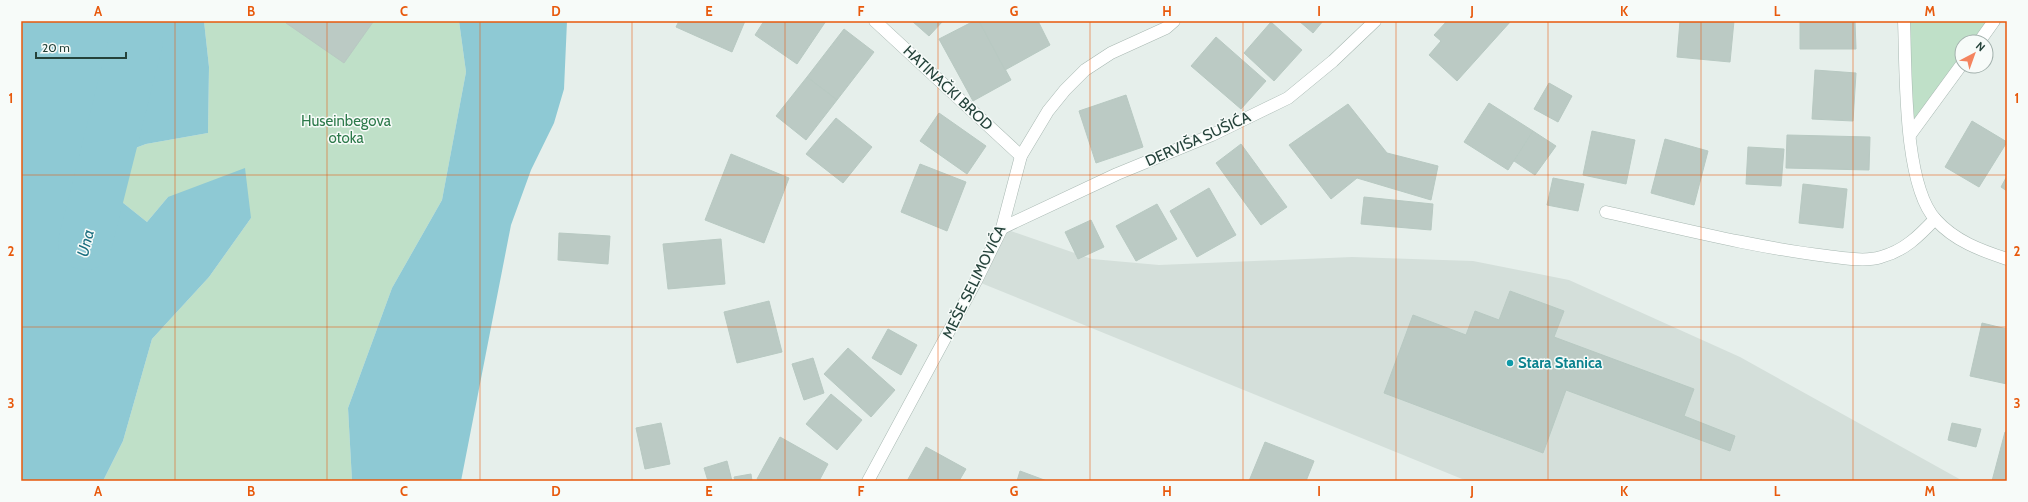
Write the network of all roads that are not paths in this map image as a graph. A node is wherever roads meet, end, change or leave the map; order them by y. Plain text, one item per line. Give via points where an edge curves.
1 (875, 21) edge
2 (1174, 21) edge
3 (1374, 21) edge
4 (1904, 21) edge
5 (1994, 21) edge
6 (1985, 34) edge
7 (1955, 74) edge
8 (1910, 135) junction
9 (1021, 156) junction
10 (1606, 212) dead end
11 (1935, 219) junction
12 (1002, 228) junction
13 (2007, 259) edge
14 (868, 481) edge

1 - 9 street, HATINAČKI BROD
2 - 9 street, MEŠE SELIMOVIĆA via 1166,28 1111,53 1085,70 1048,111
3 - 12 street, DERVIŠA SUŠIĆA via 1333,61 1288,98 1212,135 1117,174
4 - 8 street
5 - 6 street
7 - 8 street
8 - 11 street via 1915,177 1923,203
9 - 12 street, MEŠE SELIMOVIĆA
10 - 11 street via 1796,252 1853,259 1880,258 1899,251
11 - 13 street via 1953,236 1976,248
12 - 14 street, MEŠE SELIMOVIĆA via 932,366

